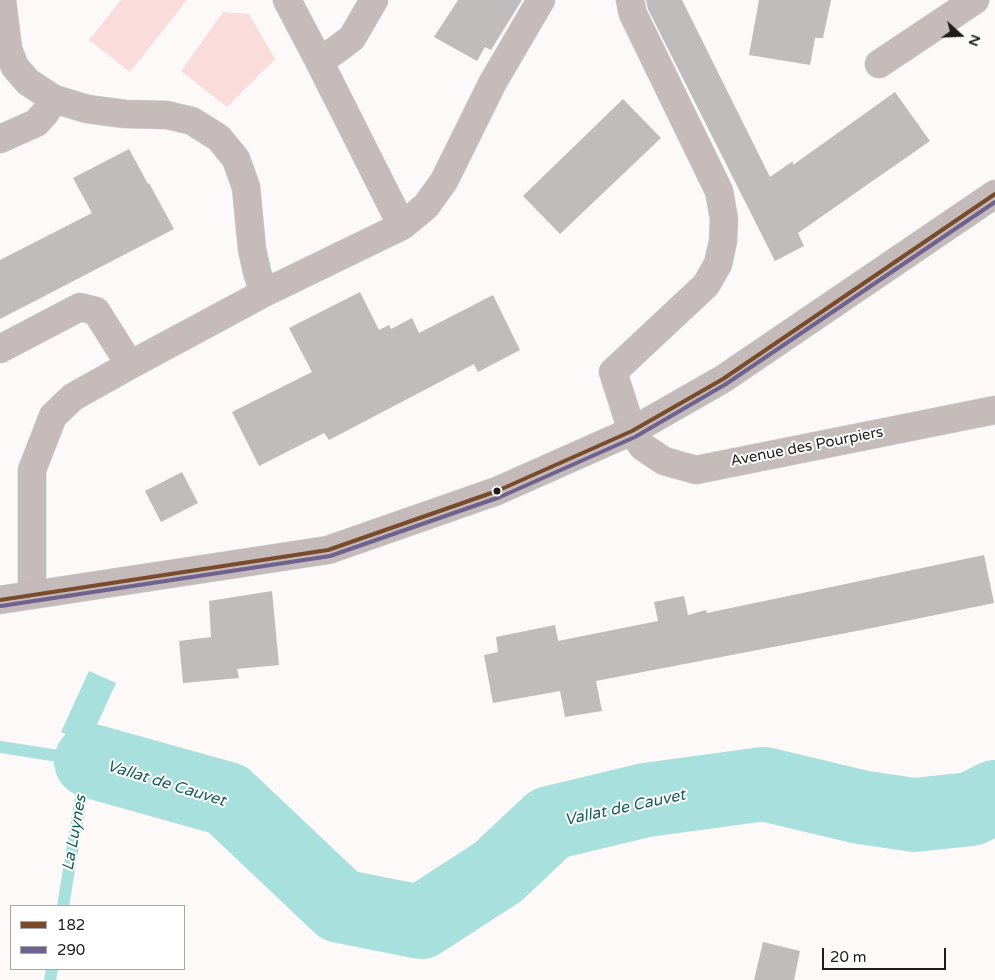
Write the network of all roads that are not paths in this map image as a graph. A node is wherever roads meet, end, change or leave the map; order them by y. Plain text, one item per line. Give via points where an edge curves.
1 (2, 0) edge
2 (287, 0) edge
3 (374, 0) edge
4 (541, 0) edge
5 (630, 0) edge
6 (975, 0) edge
7 (319, 61) junction
8 (880, 64) dead end
9 (54, 99) junction
10 (0, 140) edge
11 (995, 194) edge
12 (402, 226) junction
13 (264, 293) junction
14 (0, 349) edge
15 (130, 365) junction
16 (995, 410) edge
17 (632, 431) junction
18 (32, 595) junction
19 (0, 600) edge

1 - 9 street via 8,49 15,67 28,82
2 - 7 street
3 - 7 street via 352,38
4 - 12 street via 494,82 444,181 426,206
5 - 17 street via 633,14 719,191 724,218 718,264 706,286 613,372
6 - 8 street
7 - 12 street
9 - 10 street via 36,123
9 - 13 street via 87,109 167,115 192,121 219,138 236,159 246,187 252,249
11 - 17 main road via 723,379
12 - 13 street
13 - 15 street
14 - 15 street via 80,307 96,311
15 - 18 street via 73,397 53,416 32,470
16 - 17 street, Avenue des Pourpiers via 696,470 664,461 643,447
17 - 18 main road via 497,491 328,550
18 - 19 main road

